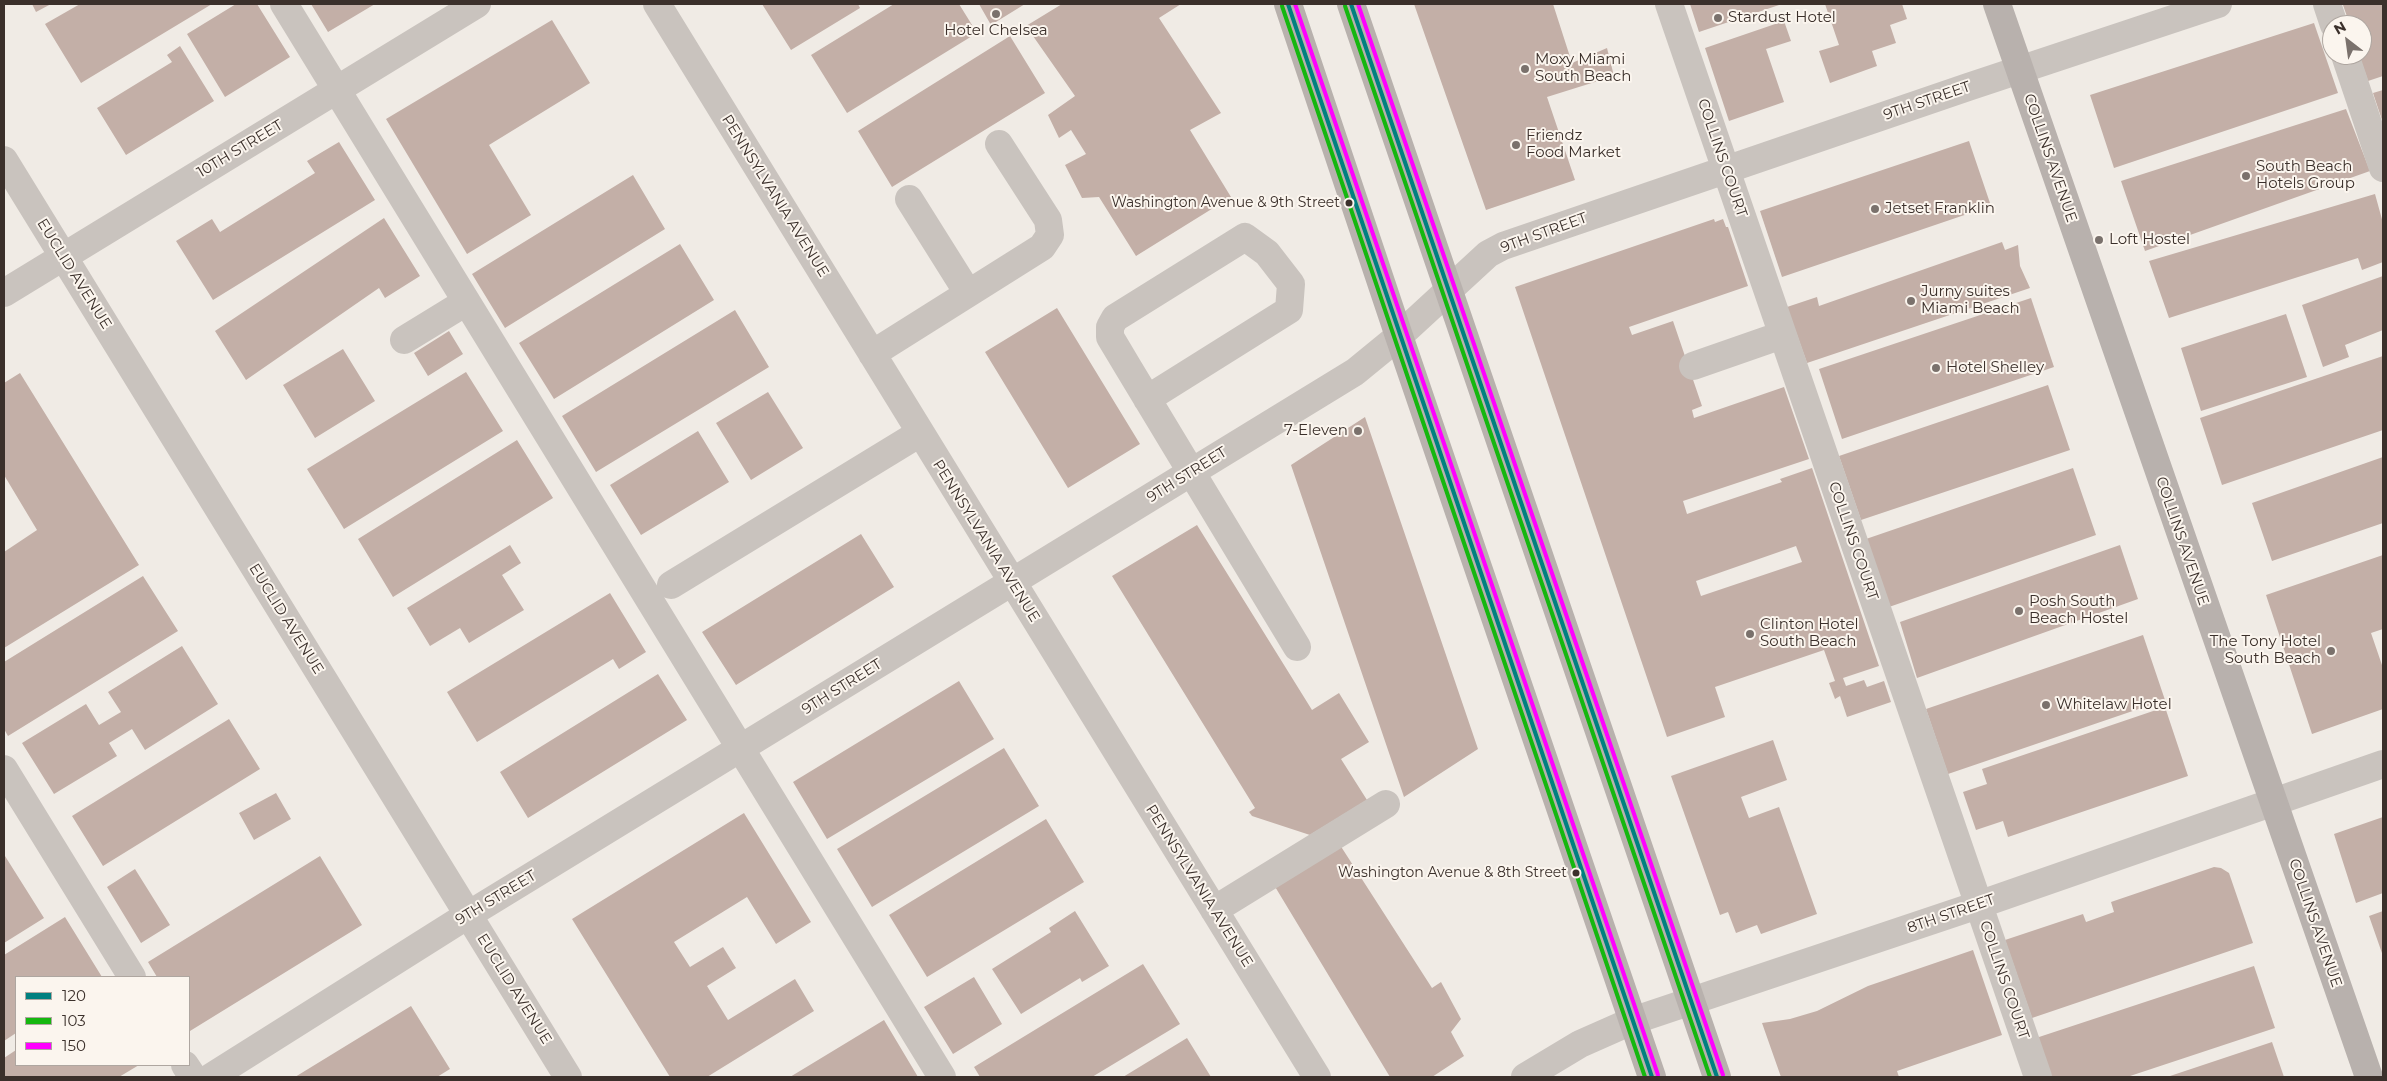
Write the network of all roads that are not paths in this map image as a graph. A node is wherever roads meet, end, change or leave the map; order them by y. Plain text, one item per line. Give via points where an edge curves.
1 (284, 4) edge
2 (477, 4) edge
3 (657, 4) edge
4 (1288, 4) edge
5 (1351, 4) edge
6 (1669, 4) edge
7 (1998, 4) edge
8 (2218, 4) edge
9 (2348, 65) edge
10 (2020, 69) junction
11 (336, 90) junction
12 (999, 144) dead end
13 (4, 160) edge
14 (2383, 168) edge
15 (1726, 170) junction
16 (910, 199) dead end
17 (63, 257) junction
18 (1448, 290) junction
19 (4, 293) edge
20 (968, 293) junction
21 (466, 302) junction
22 (1782, 335) junction
23 (1399, 336) junction
24 (404, 340) dead end
25 (872, 354) junction
26 (1693, 366) dead end
27 (1147, 399) junction
28 (920, 433) junction
29 (1193, 471) junction
30 (1012, 582) junction
31 (671, 585) dead end
32 (1297, 647) dead end
33 (740, 750) junction
34 (2383, 764) edge
35 (4, 769) edge
36 (2272, 802) junction
37 (1386, 804) dead end
38 (1978, 905) junction
39 (1214, 910) junction
40 (468, 915) junction
41 (131, 976) edge
42 (1690, 1000) junction
43 (1632, 1020) junction
44 (186, 1066) edge
45 (193, 1077) edge
46 (211, 1077) edge
47 (568, 1077) edge
48 (942, 1077) edge
49 (1317, 1077) edge
50 (1525, 1077) edge
51 (1652, 1077) edge
52 (1717, 1077) edge
53 (2038, 1077) edge
54 (2369, 1077) edge

1 - 11 street
2 - 11 street, 10TH STREET
3 - 25 street, PENNSYLVANIA AVENUE
4 - 23 main road
5 - 18 main road
6 - 15 street, COLLINS COURT
7 - 10 main road, COLLINS AVENUE
8 - 10 street, 9TH STREET
9 - 14 street
10 - 15 street, 9TH STREET
10 - 36 main road, COLLINS AVENUE
11 - 17 street, 10TH STREET
11 - 21 street
12 - 20 street via 1048,220 1050,235 1042,247
13 - 17 street, EUCLID AVENUE
15 - 18 street, 9TH STREET via 1503,246 1488,254
15 - 22 street, COLLINS COURT
16 - 20 street
17 - 19 street, 10TH STREET
17 - 40 street, EUCLID AVENUE
18 - 23 street, 9TH STREET
18 - 42 main road
20 - 25 street
21 - 24 street
21 - 33 street
22 - 26 street
22 - 38 street, COLLINS COURT
23 - 29 street, 9TH STREET via 1355,372
23 - 43 main road
25 - 28 street, PENNSYLVANIA AVENUE
27 - 27 street via 1110,338 1110,327 1115,318 1245,237 1267,253 1291,284 1289,310
27 - 29 street
28 - 30 street, PENNSYLVANIA AVENUE
28 - 31 street
29 - 30 street, 9TH STREET
29 - 32 street
30 - 33 street, 9TH STREET
30 - 39 street, PENNSYLVANIA AVENUE
33 - 40 street, 9TH STREET
33 - 48 street
34 - 36 street, 8TH STREET
35 - 41 street
36 - 38 street, 8TH STREET
36 - 54 main road, COLLINS AVENUE
37 - 39 street
38 - 42 street, 8TH STREET
38 - 53 street, COLLINS COURT
39 - 49 street, PENNSYLVANIA AVENUE
40 - 46 street, 9TH STREET
40 - 47 street, EUCLID AVENUE
42 - 43 street, 8TH STREET
42 - 52 main road
43 - 50 street, 8TH STREET via 1580,1044
43 - 51 main road
44 - 45 street

